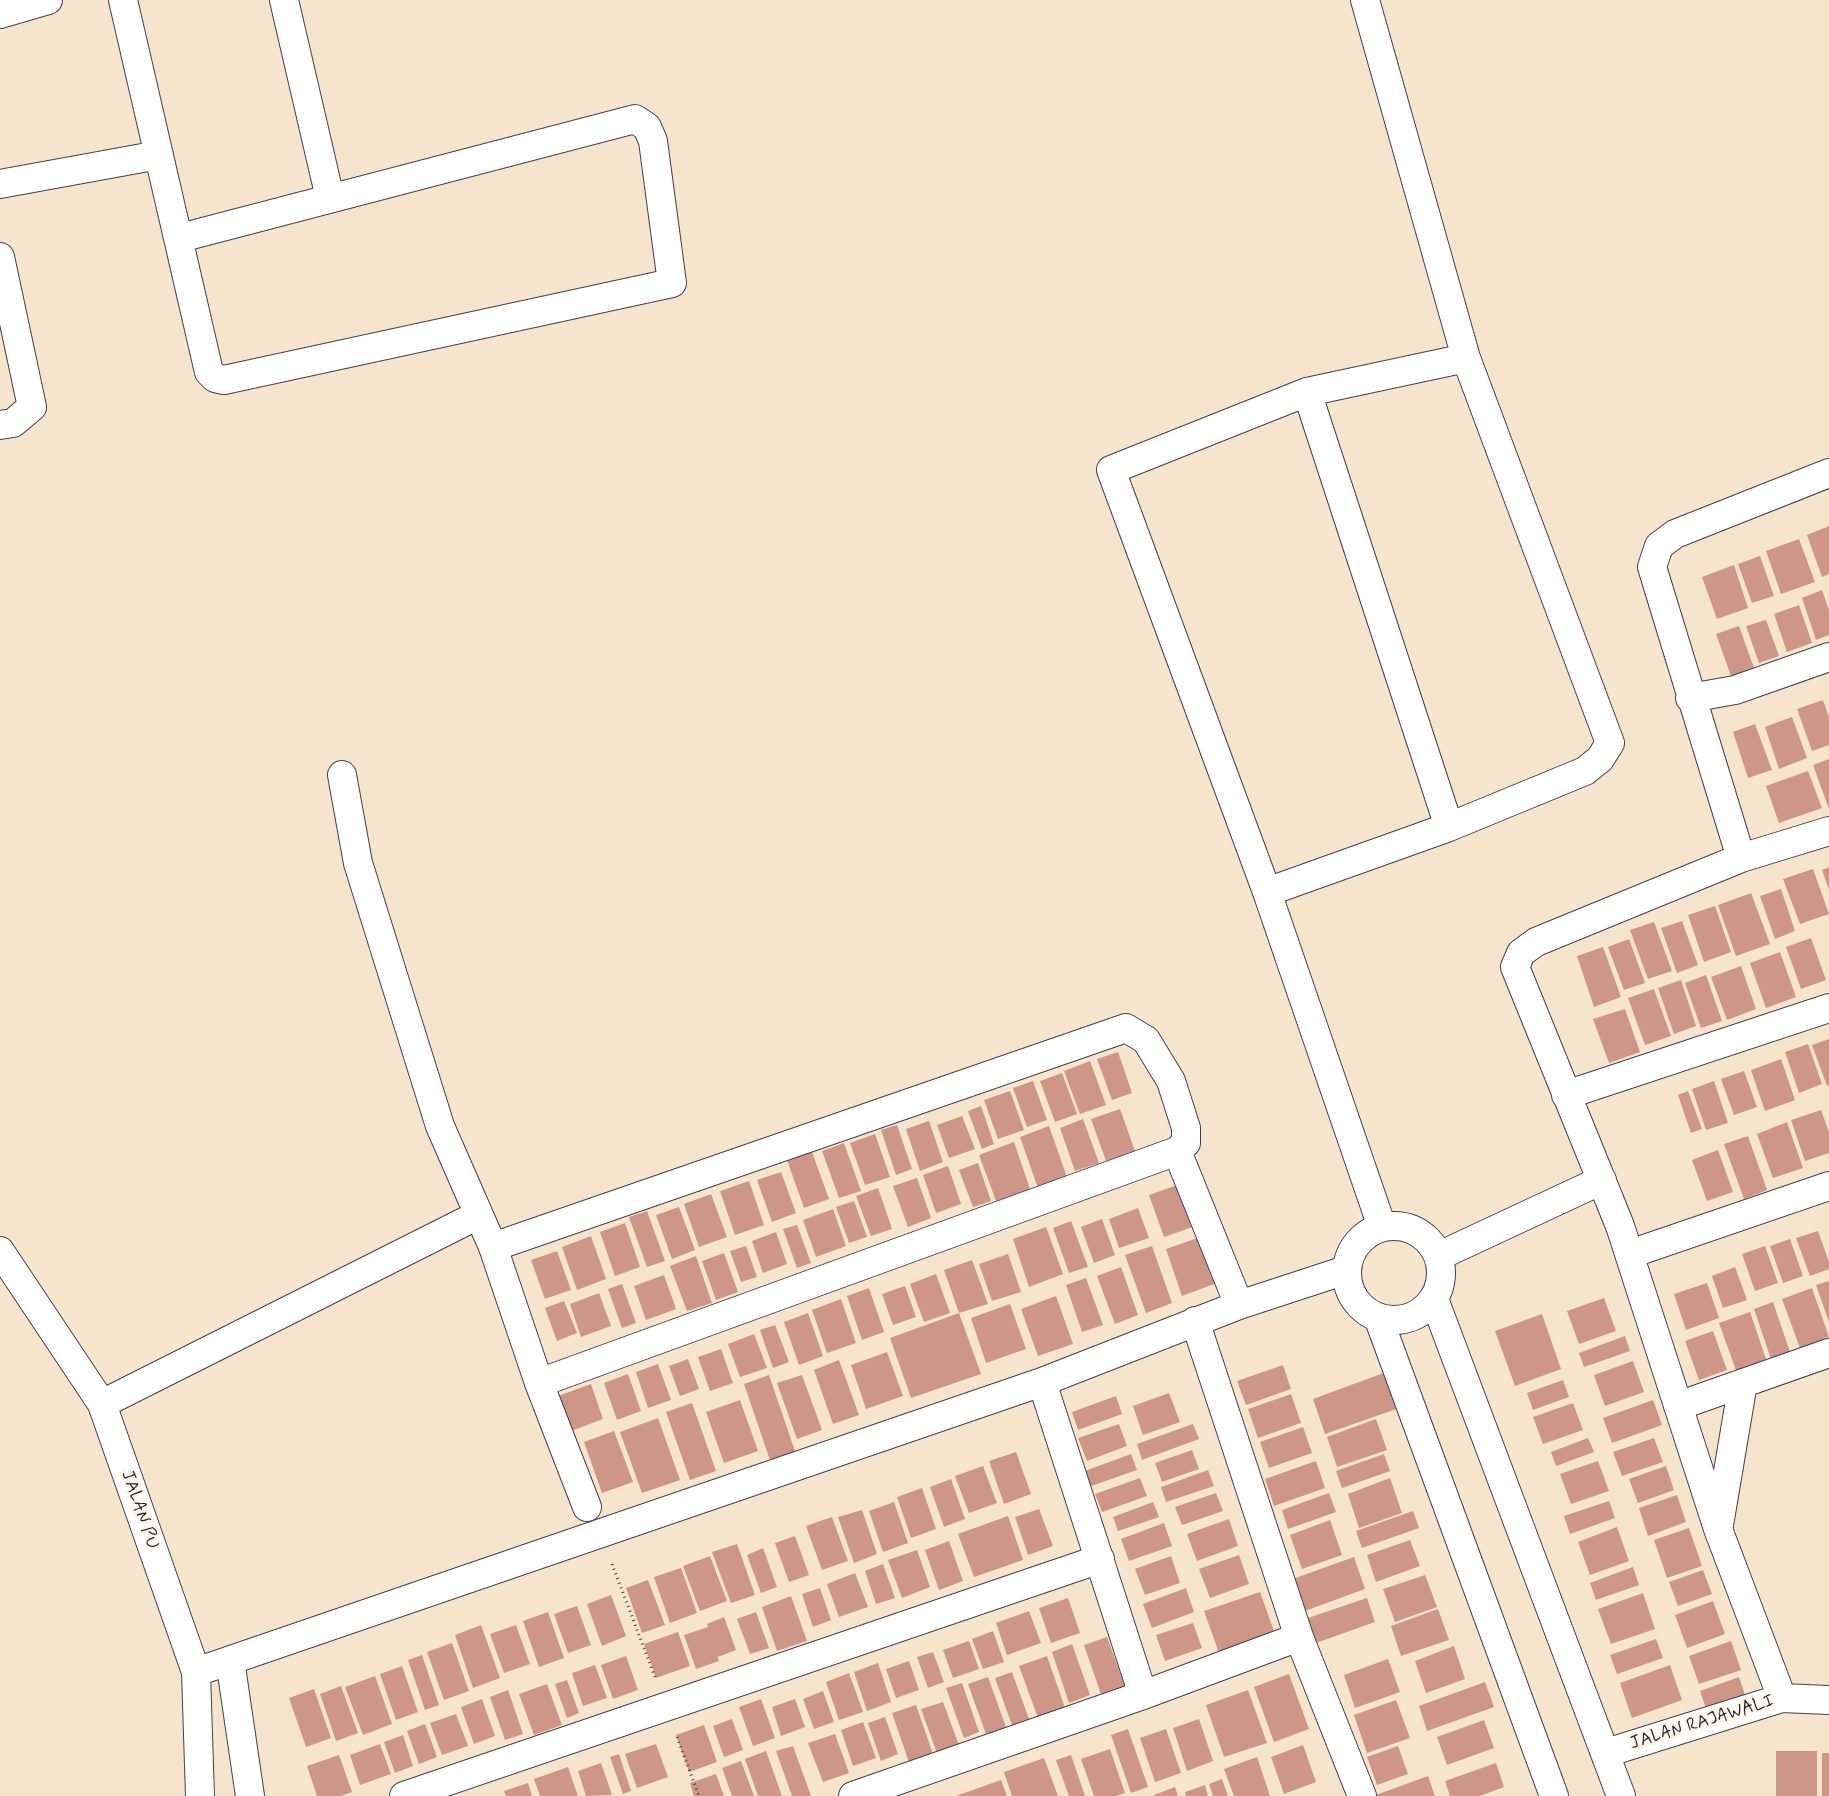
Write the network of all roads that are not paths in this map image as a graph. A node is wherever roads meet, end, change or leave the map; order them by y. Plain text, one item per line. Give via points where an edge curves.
1 (48, 0) edge
2 (123, 0) edge
3 (284, 0) edge
4 (1365, 0) edge
5 (0, 14) edge
6 (159, 154) junction
7 (0, 184) edge
8 (330, 198) junction
9 (180, 238) junction
10 (0, 257) edge
11 (1466, 358) junction
12 (1307, 392) junction
13 (0, 425) edge
14 (1829, 473) edge
15 (1829, 657) edge
16 (1690, 698) junction
17 (342, 775) dead end
18 (1449, 827) junction
19 (1829, 831) edge
20 (1741, 858) junction
21 (1267, 892) junction
22 (1829, 1008) edge
23 (1566, 1095) junction
24 (1178, 1151) junction
25 (1602, 1180) junction
26 (1829, 1186) edge
27 (478, 1215) junction
28 (1382, 1226) junction
29 (493, 1247) junction
30 (0, 1251) edge
31 (1630, 1254) junction
32 (1440, 1256) junction
33 (1346, 1270) junction
34 (1434, 1298) junction
35 (1239, 1305) junction
36 (1378, 1317) junction
37 (1195, 1321) junction
38 (1829, 1354) edge
39 (1042, 1382) junction
40 (539, 1383) junction
41 (1743, 1383) junction
42 (102, 1404) junction
43 (1678, 1406) junction
44 (587, 1507) dead end
45 (1718, 1529) junction
46 (1100, 1559) junction
47 (1300, 1637) junction
48 (230, 1660) junction
49 (196, 1672) junction
50 (1143, 1695) junction
51 (1782, 1698) junction
52 (1829, 1700) edge
53 (1606, 1753) junction
54 (200, 1796) edge
55 (250, 1796) edge
56 (404, 1796) edge
57 (852, 1796) edge
58 (1362, 1796) edge
59 (1554, 1796) edge
60 (1621, 1796) edge

1 - 5 street
2 - 6 street
3 - 8 street
4 - 11 street
6 - 7 street
6 - 9 street
8 - 9 street
8 - 9 street via 635,119 647,127 653,141 672,283 224,380 209,372
10 - 13 street via 32,407 13,423
11 - 12 street
11 - 18 street via 1610,744 1600,759 1585,771
12 - 18 street
12 - 21 street via 1111,470
14 - 16 street via 1675,534 1659,546 1652,567
15 - 16 street via 1734,690
16 - 20 street
17 - 27 street via 358,863 440,1126
18 - 21 street
19 - 20 street
20 - 23 street via 1536,942 1521,952 1515,967
21 - 28 street
22 - 23 street
23 - 25 street
24 - 29 street via 1186,1144 1186,1128 1171,1081 1146,1040 1126,1028
24 - 35 street
24 - 40 street
25 - 31 street
25 - 32 street
26 - 31 street
27 - 29 street
27 - 42 street
28 - 32 street via 1409,1227 1427,1237
28 - 33 street via 1367,1234 1352,1250
29 - 40 street
30 - 42 street, JALAN PU
31 - 43 street
32 - 34 street via 1442,1278
33 - 35 street
33 - 36 street via 1350,1292 1357,1303
34 - 36 street via 1419,1313 1399,1320
34 - 53 street
35 - 37 street
36 - 59 street
37 - 39 street
37 - 47 street
38 - 41 street
39 - 46 street
39 - 48 street
40 - 44 street
41 - 43 street
41 - 45 street
42 - 49 street, JALAN PU
43 - 45 street
45 - 51 street
46 - 50 street
46 - 56 street
47 - 50 street
47 - 58 street
48 - 49 street
48 - 55 street
49 - 54 street, JALAN PU
50 - 57 street
51 - 52 street, JALAN RAJAWALI
51 - 53 street, JALAN RAJAWALI
53 - 60 street

